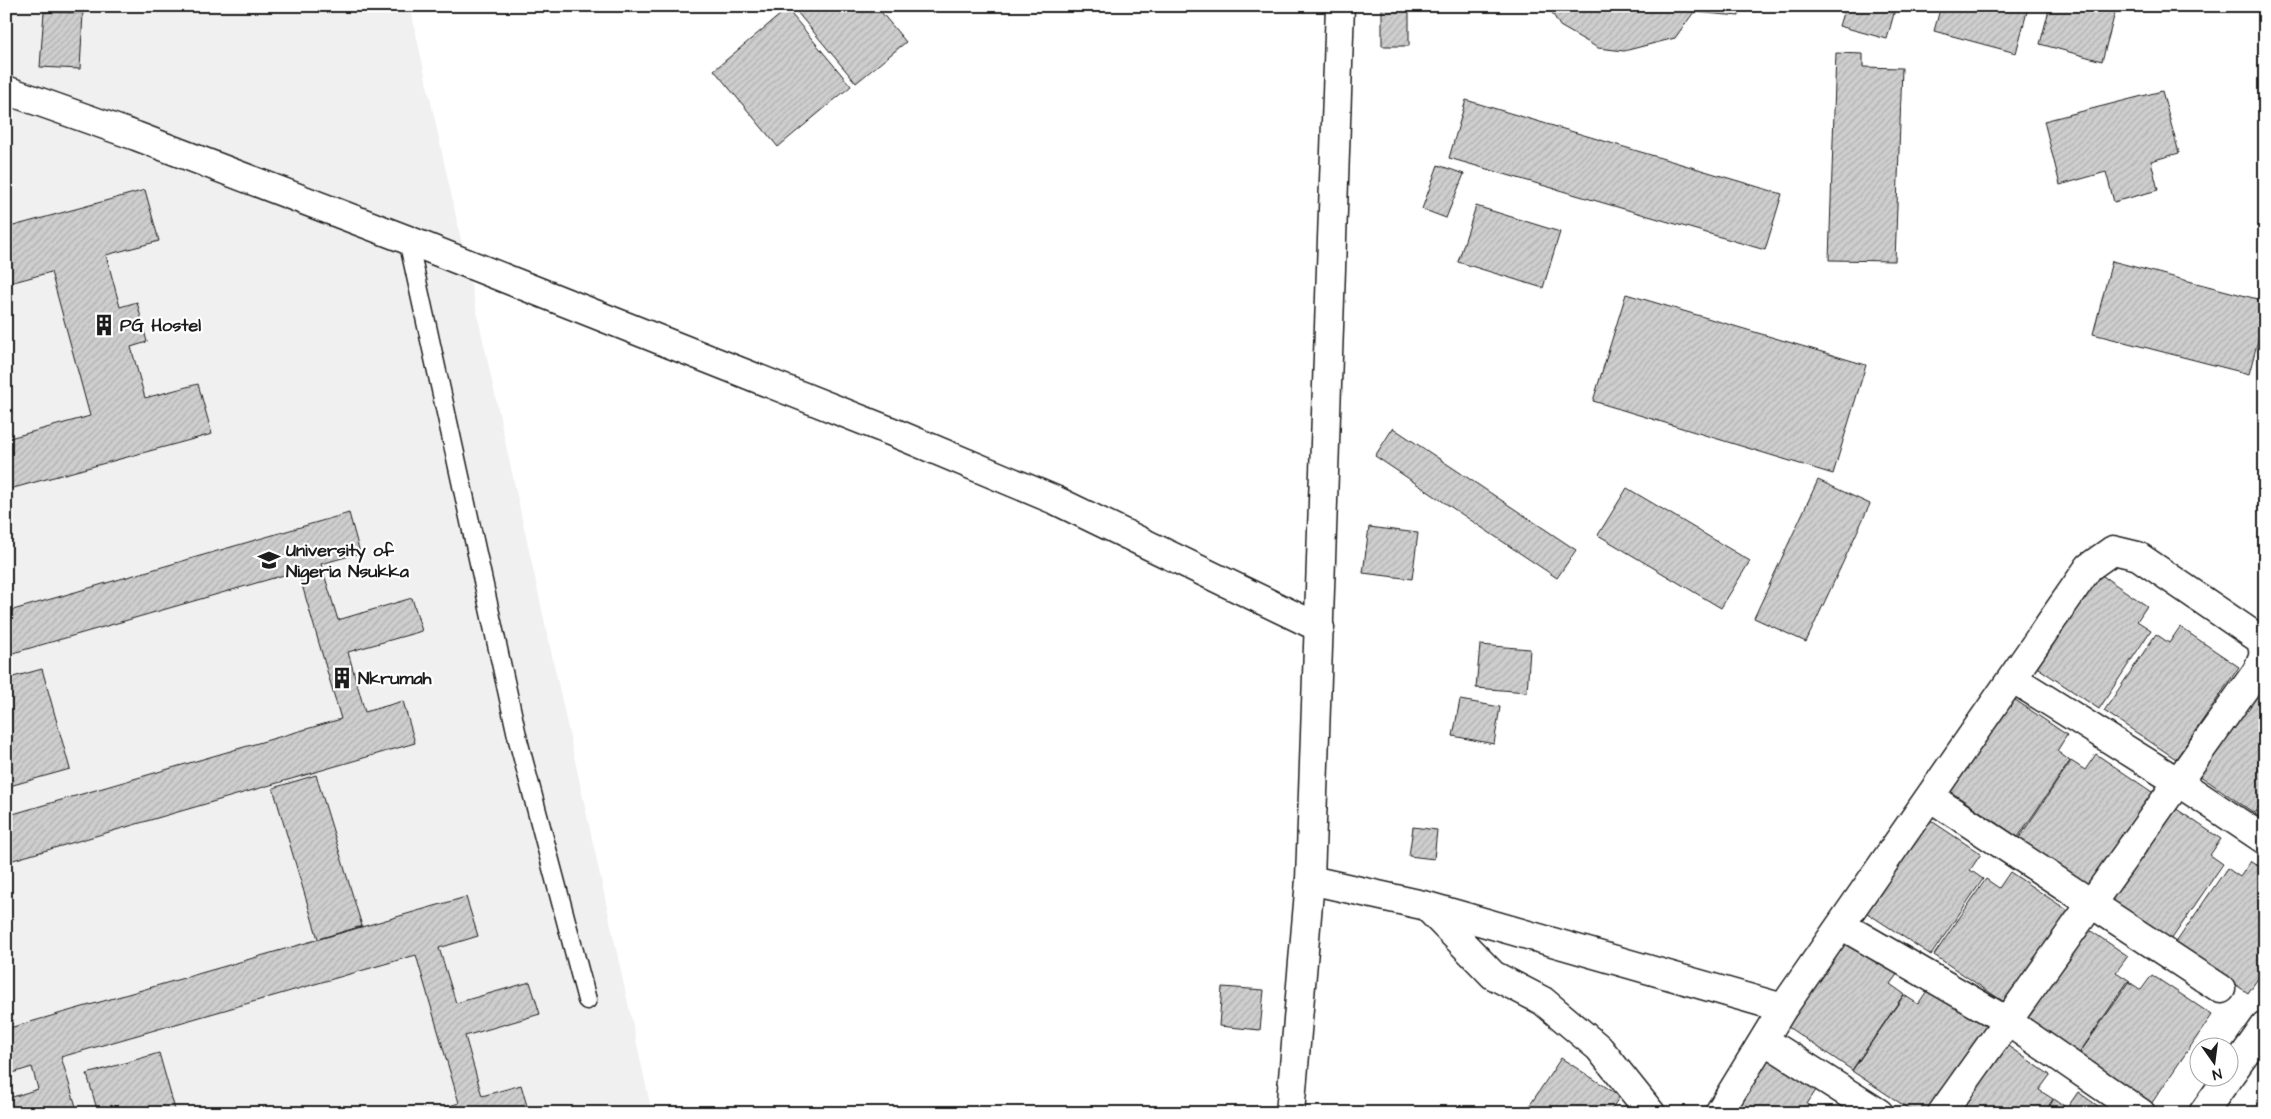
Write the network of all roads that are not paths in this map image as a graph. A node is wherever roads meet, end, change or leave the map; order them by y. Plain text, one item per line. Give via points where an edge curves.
1 (1340, 6) edge
2 (6, 90) edge
3 (408, 240) junction
4 (1320, 628) junction
5 (2012, 678) junction
6 (2178, 782) junction
7 (1930, 797) junction
8 (2265, 840) edge
9 (1310, 880) junction
10 (2092, 902) junction
11 (1427, 906) junction
12 (1841, 925) junction
13 (2221, 989) dead end
14 (587, 1000) dead end
15 (1783, 1008) junction
16 (2007, 1021) junction
17 (2265, 1026) edge
18 (1764, 1040) junction
19 (1290, 1113) edge
20 (1651, 1113) edge
21 (1719, 1113) edge
22 (1879, 1113) edge
23 (1942, 1113) edge
24 (2141, 1113) edge
25 (2203, 1113) edge

1 - 4 street
2 - 3 street
3 - 4 street via 1055,500
3 - 14 lane via 518,740
4 - 9 street
5 - 6 street
5 - 6 street via 2090,567 2113,550 2138,556 2261,640 2264,654 2257,671
5 - 7 street
6 - 8 street
6 - 10 street
7 - 10 street
7 - 12 street
9 - 11 street
9 - 19 street
10 - 13 street
10 - 16 street
11 - 15 street
11 - 20 street via 1493,975 1542,1000 1599,1048
12 - 15 street
12 - 16 street
15 - 18 street
16 - 23 street
16 - 24 street
17 - 25 street
18 - 21 street
18 - 22 street

